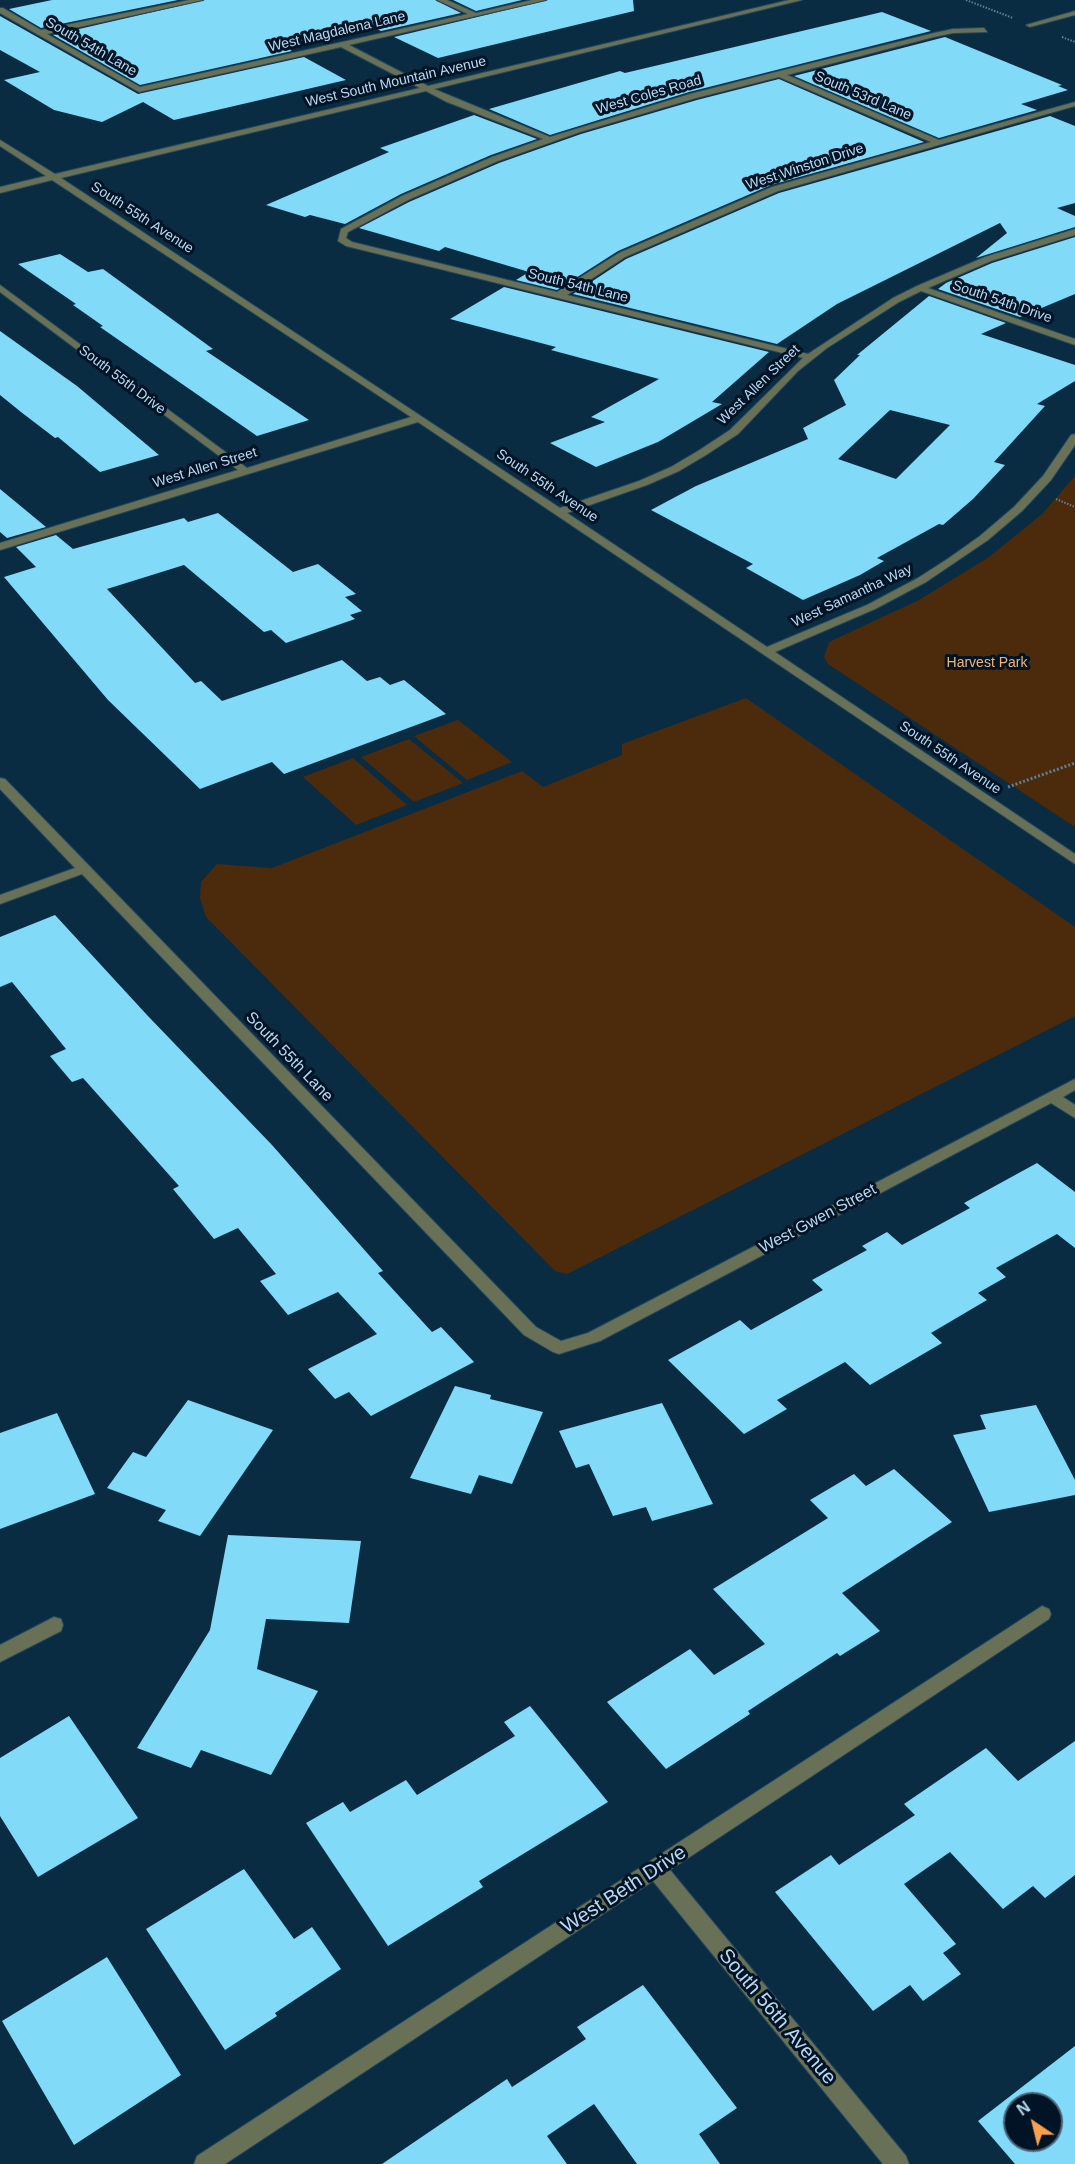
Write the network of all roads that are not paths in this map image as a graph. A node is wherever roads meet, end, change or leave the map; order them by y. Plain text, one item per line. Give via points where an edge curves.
1 (199, 0) edge
2 (441, 0) edge
3 (542, 0) edge
4 (798, 0) edge
5 (0, 10) edge
6 (1075, 13) edge
7 (475, 15) junction
8 (1030, 25) dead end
9 (984, 30) dead end
10 (39, 33) junction
11 (342, 45) junction
12 (779, 74) junction
13 (428, 89) junction
14 (139, 90) joint
15 (1075, 104) edge
16 (549, 139) junction
17 (0, 142) edge
18 (937, 142) junction
19 (53, 178) junction
20 (0, 190) edge
21 (1075, 232) edge
22 (341, 238) joint
23 (0, 288) edge
24 (920, 288) junction
25 (558, 296) junction
26 (1075, 342) edge
27 (810, 357) junction
28 (419, 418) junction
29 (1075, 437) edge
30 (245, 471) junction
31 (559, 512) junction
32 (0, 547) edge
33 (766, 652) junction
34 (0, 782) edge
35 (1075, 860) edge
36 (84, 869) junction
37 (0, 900) edge
38 (1075, 1084) edge
39 (1052, 1096) junction
40 (1075, 1113) edge
41 (559, 1348) joint
42 (1042, 1614) dead end
43 (54, 1625) dead end
44 (0, 1654) edge
45 (656, 1869) junction
46 (205, 2164) edge
47 (898, 2164) edge

1 - 10 street
2 - 7 street
3 - 7 street, West Magdalena Lane
4 - 13 street, West South Mountain Avenue
5 - 10 street, South 54th Lane
6 - 8 street
7 - 11 street, West Magdalena Lane
9 - 12 street, West Coles Road via 934,35
10 - 14 street, South 54th Lane
11 - 13 street
11 - 14 street, West Magdalena Lane
12 - 16 street, West Coles Road
12 - 18 street, South 53rd Lane
13 - 16 street
13 - 19 street, West South Mountain Avenue
15 - 18 street, West Winston Drive
16 - 22 street, West Coles Road via 405,198 344,231
17 - 19 street, South 55th Avenue
18 - 25 street, West Winston Drive via 775,189 723,209 622,255
19 - 20 street, West South Mountain Avenue
19 - 28 street, South 55th Avenue
21 - 24 street, West Allen Street via 988,259
22 - 25 street, South 54th Lane via 349,244
23 - 30 street, South 55th Drive
24 - 26 street, South 54th Drive
24 - 27 street, West Allen Street via 852,327
25 - 27 street, South 54th Lane
27 - 31 street, West Allen Street via 734,432 702,453 643,483
28 - 30 street, West Allen Street
28 - 31 street, South 55th Avenue
29 - 33 street, West Samantha Way via 1047,478 1018,509 953,560 871,607
30 - 32 street, West Allen Street
31 - 33 street, South 55th Avenue
33 - 35 street, South 55th Avenue
34 - 36 street, South 55th Lane
36 - 37 street
36 - 41 street, South 55th Lane via 530,1331
38 - 39 street, West Gwen Street
39 - 40 street
39 - 41 street, West Gwen Street via 594,1336
42 - 45 street, West Beth Drive
43 - 44 street
45 - 46 street, West Beth Drive
45 - 47 street, South 56th Avenue

